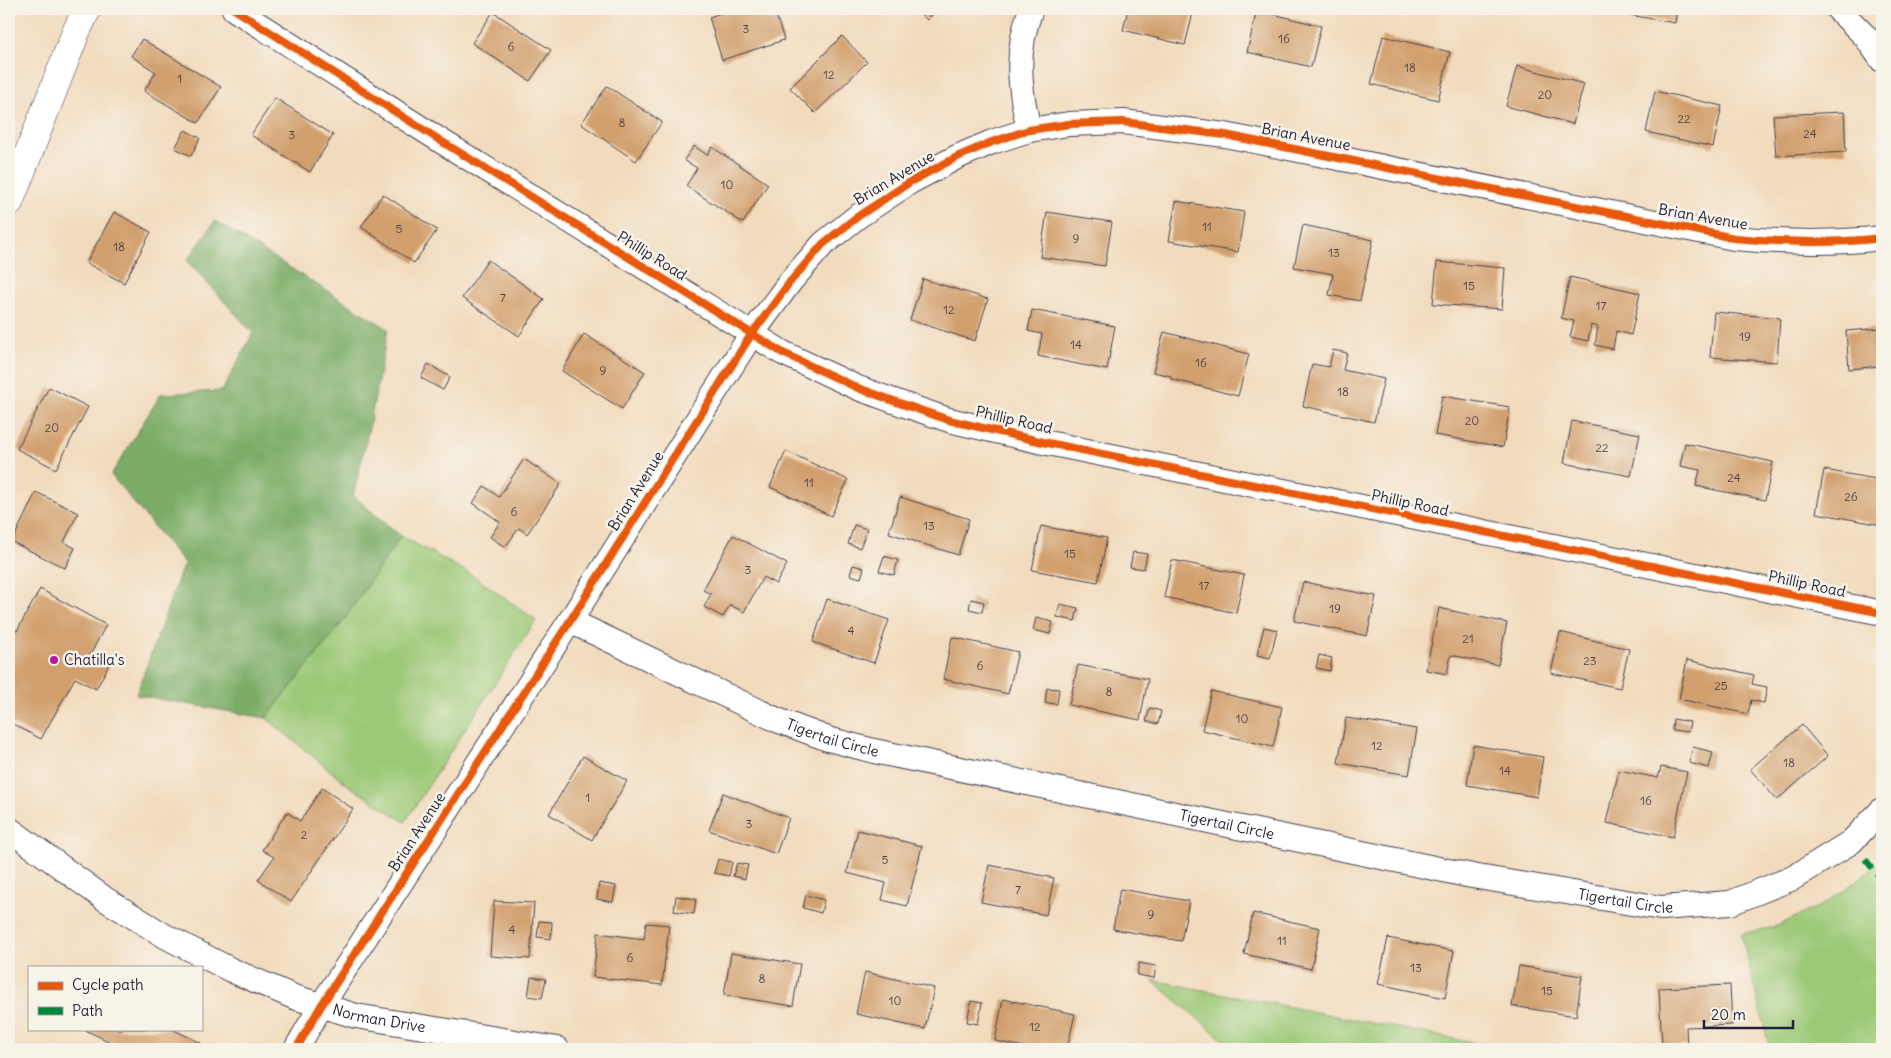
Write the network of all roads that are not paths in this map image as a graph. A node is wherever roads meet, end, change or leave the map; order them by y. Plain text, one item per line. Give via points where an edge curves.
1 (87, 9) edge
2 (234, 9) edge
3 (1031, 9) edge
4 (1838, 9) edge
5 (1882, 60) edge
6 (1029, 130) junction
7 (9, 203) edge
8 (1882, 238) edge
9 (752, 334) junction
10 (1882, 613) edge
11 (570, 621) junction
12 (1882, 810) edge
13 (9, 829) edge
14 (321, 1006) junction
15 (296, 1049) edge
16 (557, 1049) edge

1 - 7 street
2 - 9 street, Phillip Road
3 - 6 street via 1020,54 1021,95
4 - 5 street via 1866,37
6 - 8 street, Brian Avenue via 1068,124 1123,122 1166,126 1225,135 1734,238 1782,243
6 - 9 street, Brian Avenue via 957,157 857,216 823,244
9 - 10 street, Phillip Road via 840,380 949,420 1043,442
9 - 11 street, Brian Avenue
11 - 12 street, Tigertail Circle via 777,720 828,739 1472,876 1662,908 1730,903 1794,878 1851,842
11 - 14 street, Brian Avenue
13 - 14 street, Norman Drive via 105,899 165,936 231,970
14 - 15 street, Brian Avenue
14 - 16 street, Norman Drive via 356,1016

